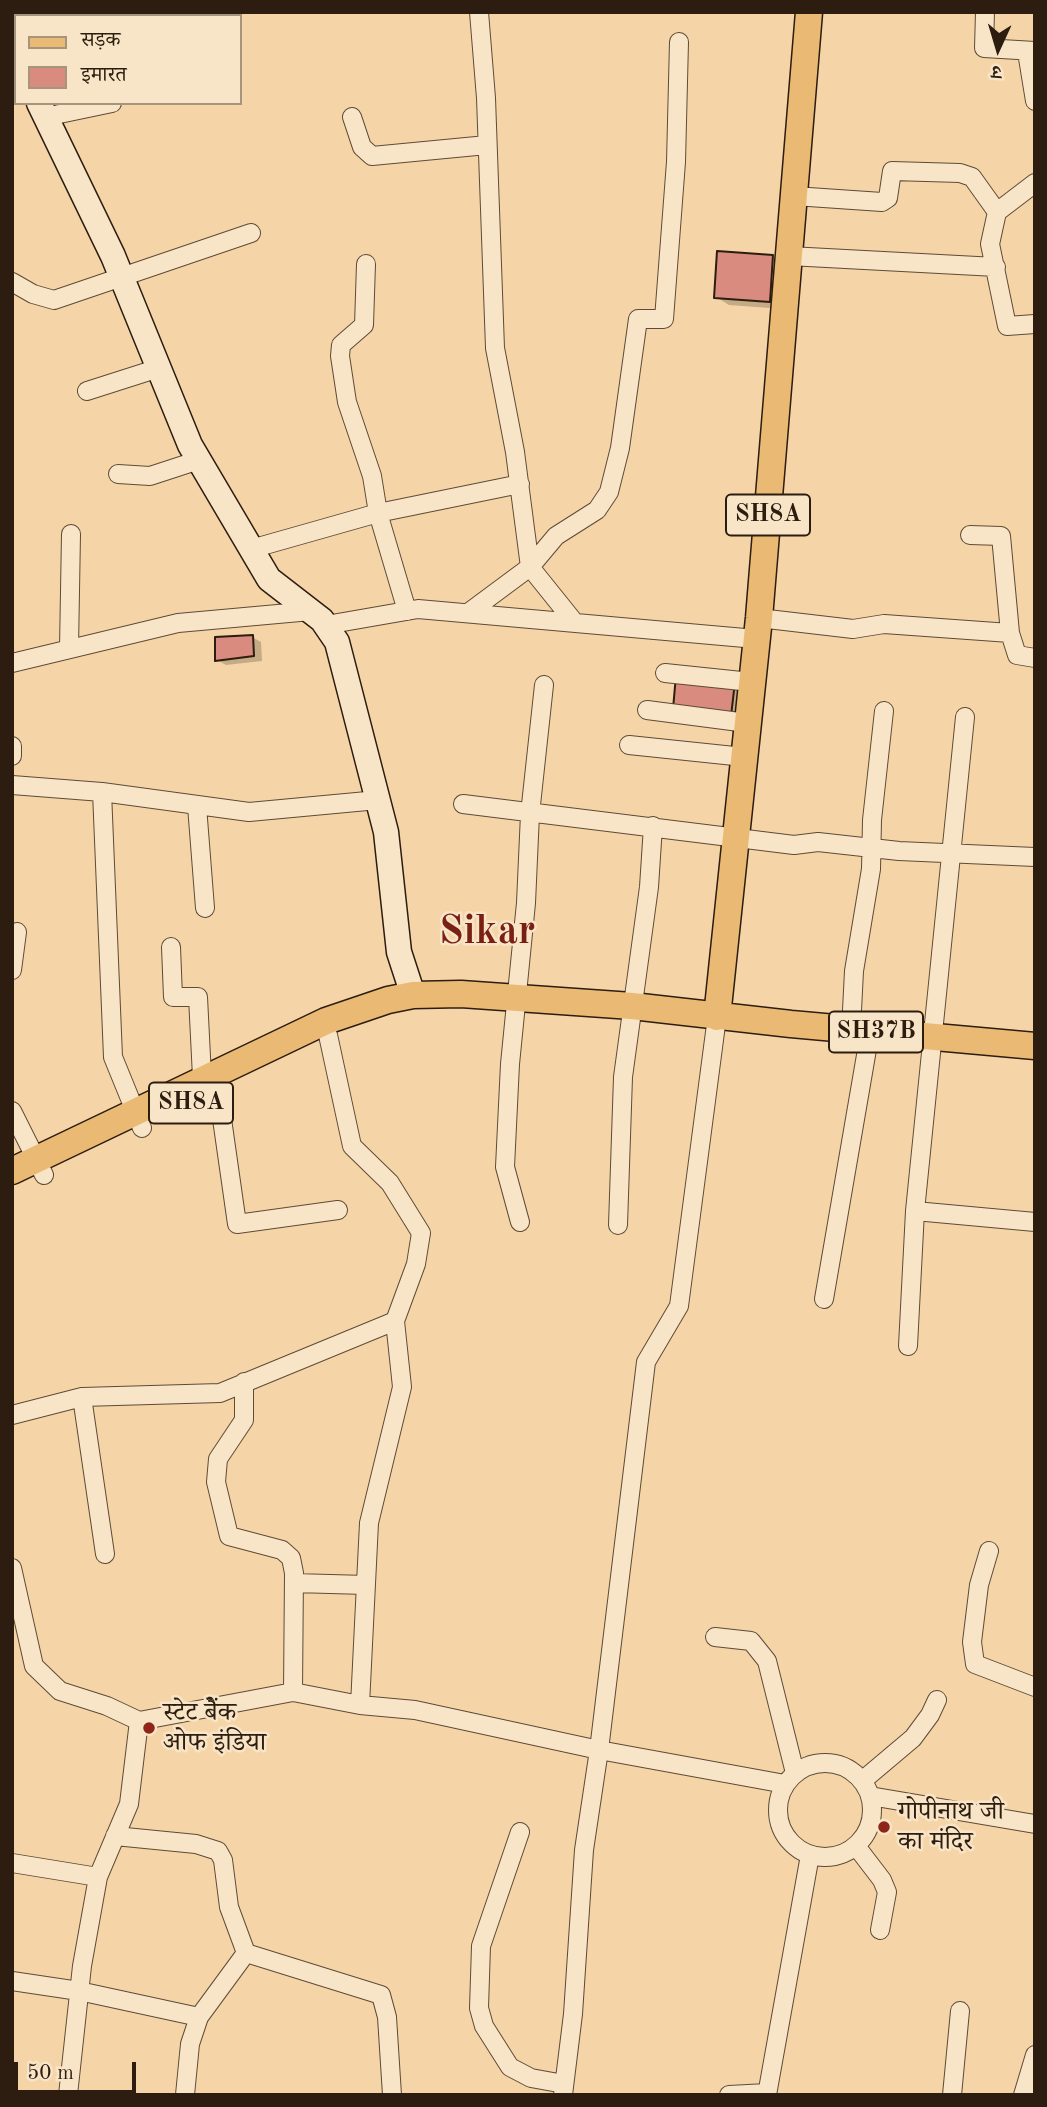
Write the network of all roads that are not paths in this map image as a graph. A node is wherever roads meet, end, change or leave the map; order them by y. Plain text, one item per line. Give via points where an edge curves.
1 (479, 12) edge
2 (809, 12) edge
3 (985, 12) edge
4 (679, 42) dead end
5 (1031, 52) edge
6 (1035, 102) edge
7 (92, 105) edge
8 (42, 110) edge
9 (352, 117) dead end
10 (487, 145) junction
11 (1035, 184) edge
12 (794, 196) junction
13 (998, 212) junction
14 (251, 233) dead end
15 (789, 256) junction
16 (366, 264) dead end
17 (996, 267) junction
18 (121, 276) junction
19 (12, 282) edge
20 (1035, 324) edge
21 (159, 368) junction
22 (87, 391) dead end
23 (199, 460) junction
24 (118, 474) dead end
25 (520, 484) junction
26 (378, 513) junction
27 (71, 534) dead end
28 (970, 535) dead end
29 (251, 549) junction
30 (530, 567) junction
31 (407, 611) junction
32 (468, 613) junction
33 (318, 618) junction
34 (575, 623) junction
35 (758, 628) junction
36 (1010, 633) junction
37 (69, 648) junction
38 (1035, 658) edge
39 (12, 663) edge
40 (665, 673) dead end
41 (751, 682) junction
42 (544, 685) dead end
43 (647, 710) dead end
44 (884, 712) dead end
45 (965, 717) dead end
46 (747, 723) junction
47 (629, 745) dead end
48 (12, 746) edge
49 (12, 756) edge
50 (744, 757) junction
51 (12, 785) edge
52 (102, 792) junction
53 (378, 800) junction
54 (463, 804) dead end
55 (197, 806) junction
56 (530, 814) junction
57 (653, 826) junction
58 (736, 836) junction
59 (870, 846) junction
60 (951, 855) junction
61 (1035, 857) edge
62 (205, 908) dead end
63 (17, 932) dead end
64 (171, 947) dead end
65 (12, 970) edge
66 (413, 996) junction
67 (517, 999) junction
68 (632, 1006) junction
69 (367, 1009) junction
70 (717, 1017) junction
71 (861, 1031) junction
72 (328, 1035) junction
73 (933, 1036) junction
74 (1035, 1046) edge
75 (208, 1090) junction
76 (12, 1111) edge
77 (139, 1121) junction
78 (30, 1169) edge
79 (12, 1191) edge
80 (338, 1210) dead end
81 (915, 1211) junction
82 (520, 1222) dead end
83 (1035, 1222) edge
84 (618, 1226) dead end
85 (824, 1299) dead end
86 (395, 1321) junction
87 (908, 1346) dead end
88 (244, 1382) junction
89 (82, 1397) junction
90 (12, 1415) edge
91 (989, 1552) dead end
92 (105, 1554) dead end
93 (12, 1568) edge
94 (294, 1583) junction
95 (366, 1585) junction
96 (17, 1612) edge
97 (715, 1637) dead end
98 (1035, 1687) edge
99 (293, 1692) junction
100 (937, 1700) dead end
101 (360, 1705) junction
102 (139, 1721) junction
103 (599, 1750) junction
104 (790, 1778) junction
105 (866, 1789) junction
106 (1035, 1824) edge
107 (520, 1832) dead end
108 (115, 1836) junction
109 (856, 1846) junction
110 (810, 1855) junction
111 (12, 1863) edge
112 (97, 1877) junction
113 (880, 1930) dead end
114 (246, 1953) junction
115 (12, 1981) edge
116 (79, 1991) junction
117 (960, 2011) dead end
118 (199, 2017) junction
119 (1035, 2055) edge
120 (564, 2089) edge
121 (767, 2094) edge
122 (68, 2095) edge
123 (185, 2095) edge
124 (392, 2095) edge
125 (729, 2095) edge
126 (952, 2095) edge
127 (1023, 2095) edge

1 - 10 street
2 - 12 main road, SH8A
3 - 5 street via 984,48
4 - 30 street via 664,319 638,319 620,449 609,492 597,510 556,536
5 - 6 street
7 - 8 street
8 - 18 street
9 - 10 street via 362,147 372,156
10 - 25 street via 495,348
11 - 13 street
12 - 13 street via 883,202 888,198 892,171 960,173 972,177
12 - 15 main road, SH8A
13 - 17 street via 990,244
14 - 18 street
15 - 17 street
15 - 35 main road, SH8A
16 - 26 street via 363,325 341,345 340,356 347,402 372,476
17 - 20 street via 1007,326
18 - 19 street via 54,300
18 - 21 street
21 - 22 street
21 - 23 street
23 - 24 street via 150,476
23 - 29 street
25 - 26 street
25 - 30 street
26 - 29 street
26 - 31 street
27 - 37 street
28 - 36 street via 1001,536
29 - 33 street via 269,579
30 - 32 street
30 - 34 street
31 - 32 street
31 - 33 street
32 - 34 street
33 - 37 street via 178,623
33 - 53 street via 337,642
34 - 35 street
35 - 36 street via 853,629 884,624
35 - 41 main road, SH8A
36 - 38 street via 1017,655
37 - 39 street
40 - 41 street
41 - 46 main road, SH8A
42 - 56 street
43 - 46 street
44 - 59 street
45 - 60 street
46 - 50 main road, SH8A
47 - 50 street
48 - 49 street
50 - 58 main road, SH8A
51 - 52 street
52 - 55 street
52 - 77 street via 113,1057
53 - 55 street via 249,812
53 - 66 street via 386,832 399,952
54 - 56 street
55 - 62 street
56 - 57 street
56 - 67 street
57 - 58 street
57 - 68 street
58 - 59 street via 794,845
58 - 70 main road, SH8A
59 - 60 street
59 - 71 street via 871,869 854,971
60 - 61 street
60 - 73 street
63 - 65 street
64 - 75 street via 173,997 198,996
66 - 67 main road, SH8A
66 - 69 main road, SH8A
67 - 68 main road, SH8A
67 - 82 street via 505,1167
68 - 70 main road, SH8A
68 - 84 street via 621,1113
69 - 72 main road, SH8A
69 - 75 main road, SH8A via 326,1021
70 - 71 main road, SH37B
70 - 103 street via 679,1306 646,1362
71 - 73 main road, SH37B
71 - 85 street
72 - 75 main road, SH8A
72 - 86 street via 352,1146 390,1183 422,1233
73 - 74 main road, SH37B
73 - 81 street
75 - 77 main road, SH8A
75 - 80 street via 237,1224
76 - 78 street
77 - 78 main road, SH8A
78 - 79 main road, SH8A
81 - 83 street
81 - 87 street
86 - 88 street
86 - 95 street via 402,1387 369,1523
88 - 89 street via 220,1393
88 - 94 street via 244,1420 223,1449 216,1470 223,1521 229,1536 237,1541 288,1554
89 - 90 street
89 - 92 street
91 - 98 street via 979,1585 972,1642 975,1664
93 - 96 street
94 - 95 street
94 - 99 street
95 - 101 street
96 - 102 street via 34,1666 60,1691
97 - 104 street via 751,1641 767,1661
99 - 101 street
99 - 102 street
100 - 105 street via 913,1738
101 - 103 street via 415,1710
102 - 108 street via 129,1804
103 - 104 street
103 - 120 street via 584,1850
104 - 105 street via 809,1765 825,1762 842,1765
104 - 110 street via 779,1798 780,1827 788,1840
105 - 106 street
105 - 109 street via 872,1818
107 - 120 street via 481,1946 479,2008 484,2026 510,2067
108 - 112 street
108 - 114 street via 218,1850 229,1907
109 - 110 street via 828,1857
109 - 113 street via 887,1892
110 - 121 street
111 - 112 street
112 - 116 street
114 - 118 street
114 - 124 street via 381,1994
115 - 116 street
116 - 118 street
116 - 122 street
117 - 126 street
118 - 123 street via 190,2044
119 - 127 street
121 - 125 street

